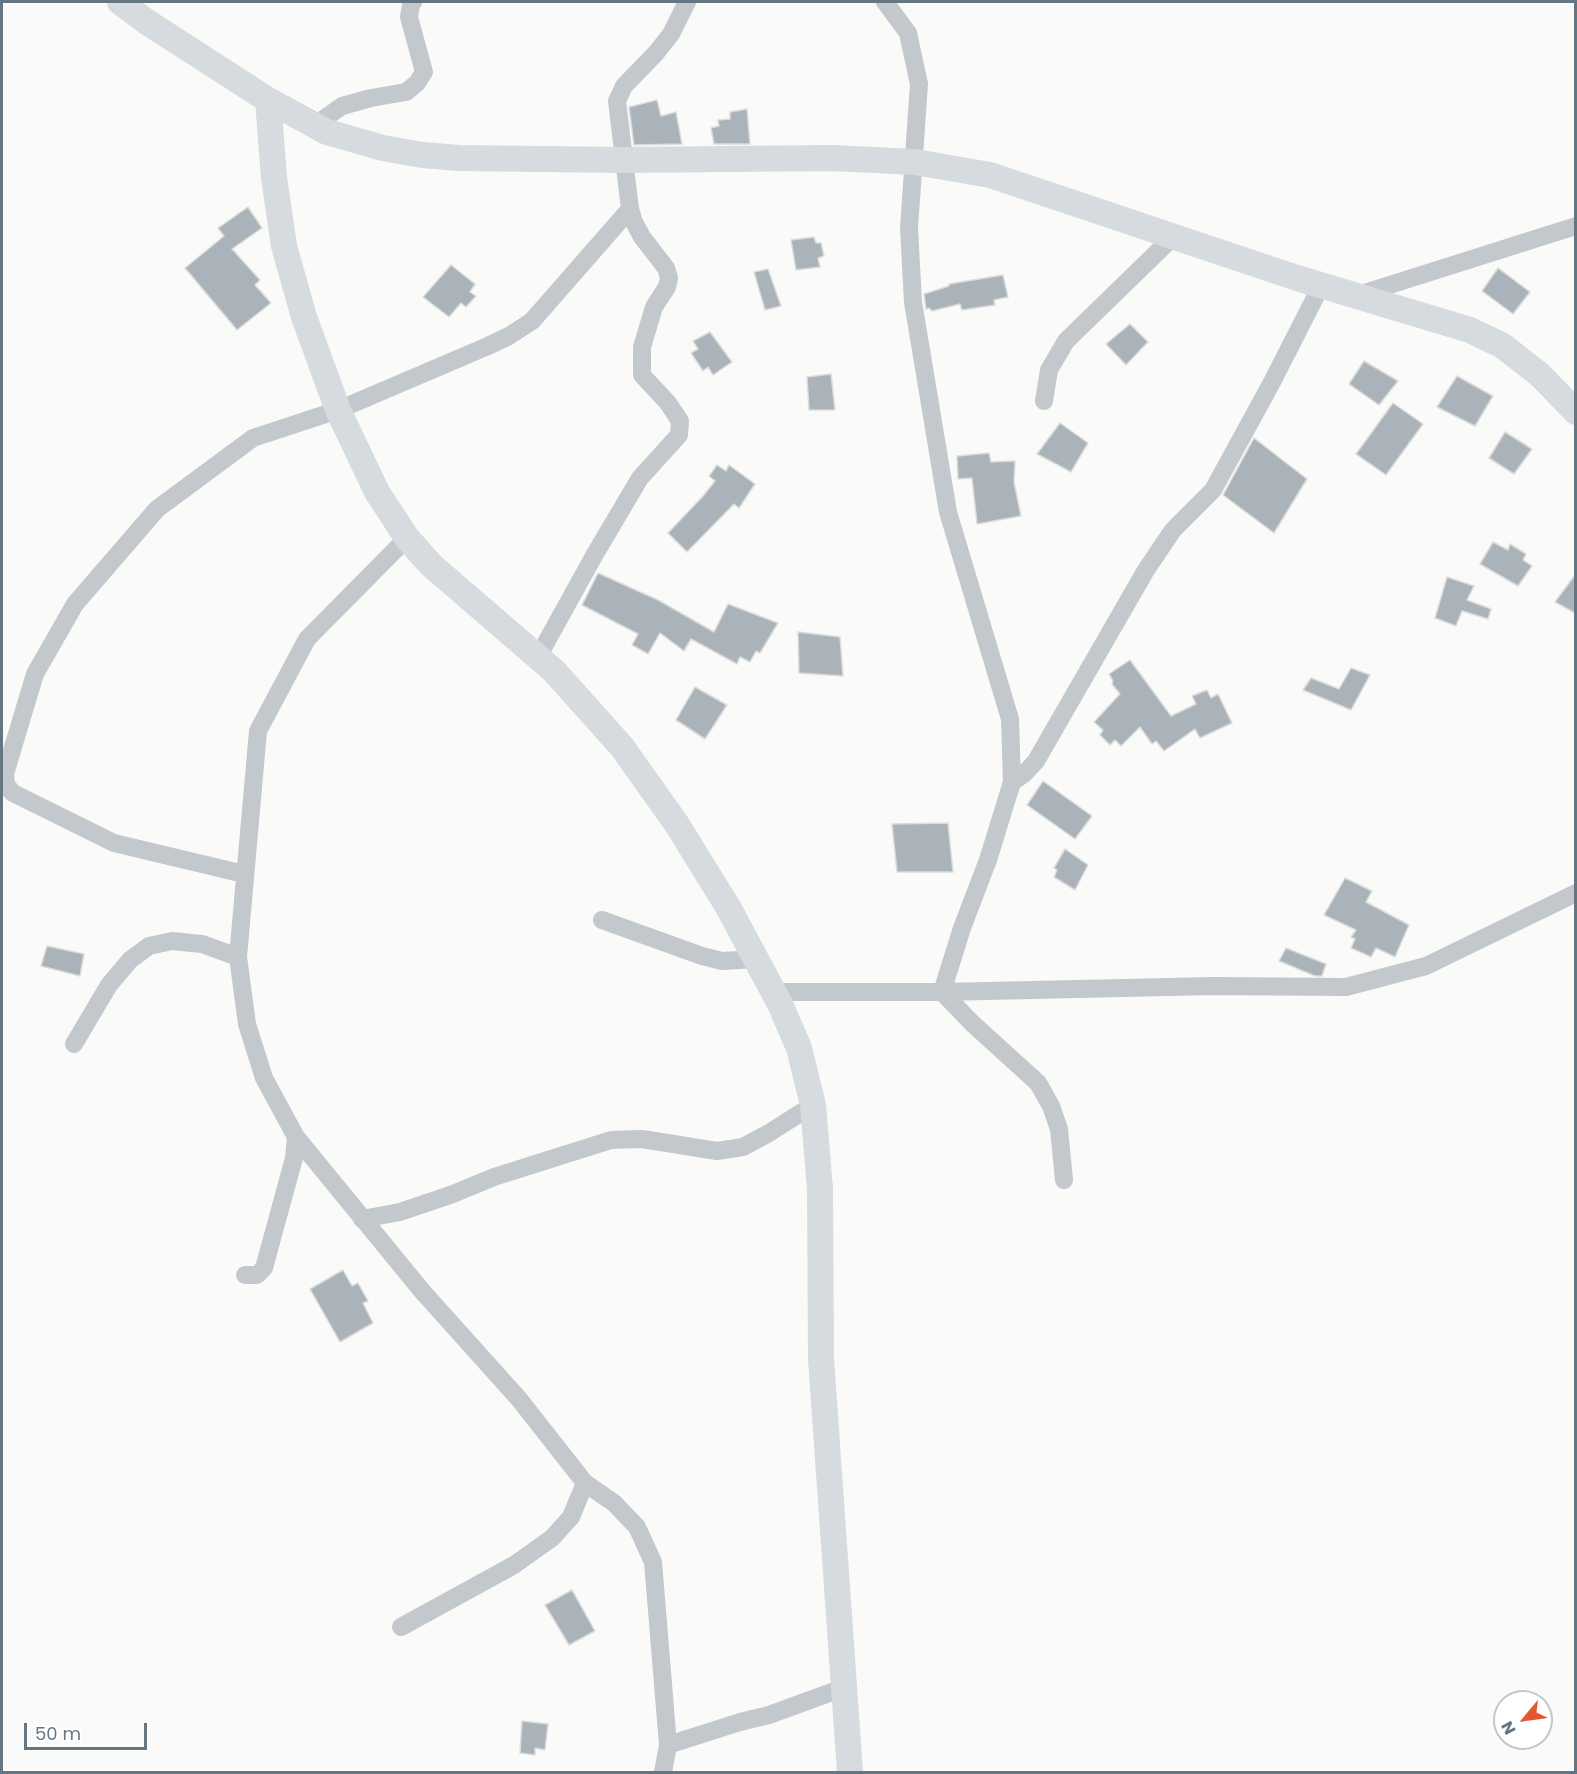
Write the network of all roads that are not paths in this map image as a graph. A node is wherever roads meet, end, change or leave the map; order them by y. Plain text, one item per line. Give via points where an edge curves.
1 (120, 2) edge
2 (413, 2) edge
3 (687, 2) edge
4 (885, 2) edge
5 (268, 100) junction
6 (315, 125) junction
7 (624, 160) junction
8 (915, 162) junction
9 (630, 209) junction
10 (1575, 225) edge
11 (1173, 237) junction
12 (1322, 284) junction
13 (1358, 295) junction
14 (1044, 401) dead end
15 (338, 410) junction
16 (1575, 412) edge
17 (407, 538) junction
18 (538, 657) junction
19 (1012, 782) junction
20 (244, 874) junction
21 (1575, 893) edge
22 (602, 920) dead end
23 (238, 957) junction
24 (756, 959) junction
25 (773, 992) junction
26 (942, 992) junction
27 (74, 1044) dead end
28 (813, 1105) junction
29 (296, 1137) junction
30 (1064, 1180) dead end
31 (362, 1219) junction
32 (245, 1275) dead end
33 (585, 1484) junction
34 (401, 1628) dead end
35 (843, 1688) junction
36 (668, 1745) junction
37 (663, 1773) edge
38 (850, 1773) edge

1 - 5 street
2 - 6 street via 410,17 424,72 417,83 406,92 342,106
3 - 7 street via 671,33 624,86 617,102
4 - 8 street via 908,33 919,84
5 - 6 street
5 - 15 street via 284,246 304,317
6 - 7 street via 383,148 422,155
7 - 8 street via 832,158
7 - 9 street
8 - 11 street via 990,175
8 - 19 street via 909,228 913,302 948,512 1010,719
9 - 15 street via 532,321 488,346
9 - 18 street via 642,237 669,278 668,287 654,307 642,347 642,375 680,422 679,435 640,478
10 - 13 street
11 - 12 street
11 - 14 street via 1066,341 1049,370
12 - 13 street
12 - 19 street via 1213,490 1173,530 1036,761
13 - 16 street via 1470,330 1503,346 1540,375
15 - 17 street via 377,492
15 - 20 street via 253,438 158,509 75,604 35,674 5,774 6,785 13,793 114,843
17 - 18 street via 431,565
17 - 20 street via 307,639 258,731
18 - 24 street via 622,747 676,823
19 - 26 street
20 - 23 street
21 - 26 street via 1426,966 1346,987
22 - 24 street via 702,956 722,961
23 - 27 street via 202,944 172,941 149,946 130,960 109,985
23 - 29 street via 247,1024 264,1078
24 - 25 street
25 - 26 street
25 - 28 street via 799,1048
26 - 30 street via 1038,1083 1059,1129
28 - 31 street via 742,1147 717,1151 642,1139 611,1140 399,1212
28 - 35 street via 820,1189 821,1359
29 - 31 street
29 - 32 street via 294,1158 264,1268 257,1275
31 - 33 street via 519,1399
33 - 34 street via 571,1517 552,1538 514,1565
33 - 36 street via 614,1503 638,1527 653,1562
35 - 36 street
35 - 38 street
36 - 37 street

